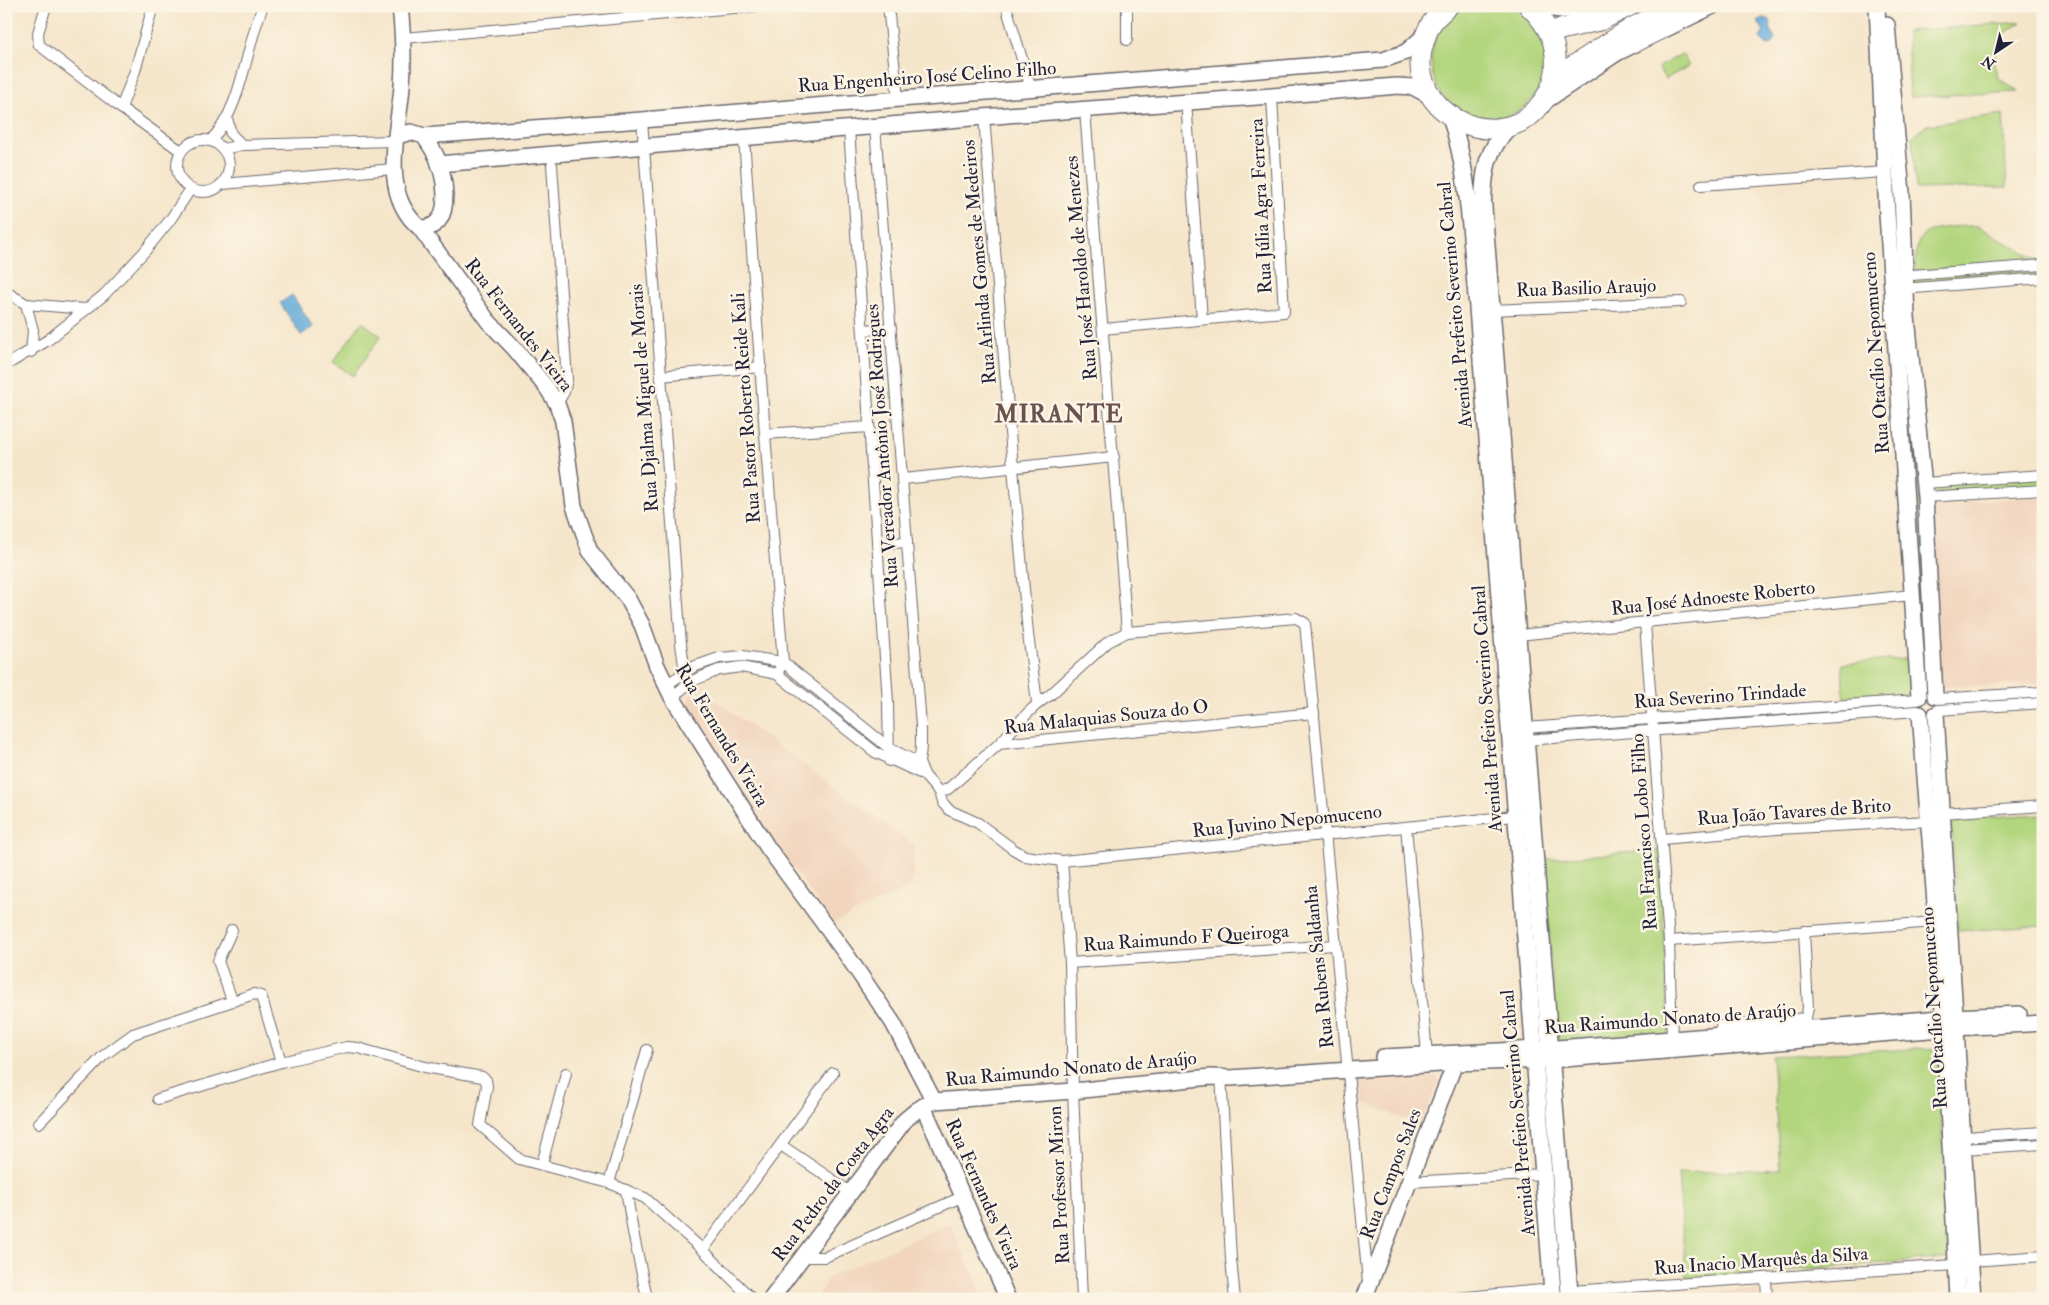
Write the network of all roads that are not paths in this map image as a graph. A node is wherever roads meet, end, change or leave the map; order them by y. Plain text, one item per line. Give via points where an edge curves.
1 (46, 6) edge
2 (153, 6) edge
3 (263, 6) edge
4 (400, 6) edge
5 (756, 6) edge
6 (888, 6) edge
7 (1006, 6) edge
8 (1126, 6) edge
9 (1448, 6) edge
10 (1528, 6) edge
11 (1534, 6) edge
12 (1592, 6) edge
13 (1676, 6) edge
14 (1713, 6) edge
15 (1876, 6) edge
16 (1886, 6) edge
17 (1624, 9) edge
18 (686, 10) edge
19 (1431, 21) edge
20 (1882, 25) junction
21 (1550, 32) junction
22 (404, 38) junction
23 (1127, 40) dead end
24 (1555, 78) junction
25 (1142, 79) junction
26 (1031, 89) junction
27 (1430, 96) junction
28 (1272, 97) junction
29 (898, 99) junction
30 (1186, 101) junction
31 (1542, 103) junction
32 (1146, 105) junction
33 (121, 108) junction
34 (785, 108) junction
35 (1085, 110) junction
36 (984, 117) junction
37 (227, 118) junction
38 (1451, 118) junction
39 (642, 120) junction
40 (876, 126) junction
41 (1509, 126) junction
42 (849, 129) junction
43 (788, 134) junction
44 (407, 136) junction
45 (744, 138) junction
46 (210, 141) junction
47 (242, 145) junction
48 (643, 147) junction
49 (223, 149) junction
50 (181, 151) junction
51 (439, 164) junction
52 (552, 165) dead end
53 (393, 169) junction
54 (1884, 172) junction
55 (223, 184) junction
56 (1701, 185) dead end
57 (190, 190) junction
58 (420, 228) junction
59 (2043, 265) edge
60 (2043, 278) edge
61 (1899, 283) junction
62 (6, 292) edge
63 (1681, 302) dead end
64 (26, 304) junction
65 (85, 309) junction
66 (1492, 310) junction
67 (1202, 319) junction
68 (891, 328) junction
69 (1103, 329) junction
70 (863, 330) junction
71 (31, 352) junction
72 (6, 365) edge
73 (761, 367) junction
74 (660, 376) junction
75 (557, 404) junction
76 (869, 427) junction
77 (765, 434) junction
78 (1114, 457) junction
79 (1013, 468) junction
80 (2043, 475) edge
81 (903, 479) junction
82 (1925, 490) junction
83 (2043, 490) edge
84 (907, 542) junction
85 (877, 544) junction
86 (1912, 595) junction
87 (1645, 623) junction
88 (1127, 632) junction
89 (1518, 635) junction
90 (760, 658) junction
91 (783, 662) junction
92 (758, 670) junction
93 (685, 672) junction
94 (777, 674) junction
95 (669, 691) junction
96 (2043, 692) edge
97 (1037, 702) junction
98 (2043, 703) edge
99 (1936, 705) junction
100 (1918, 706) junction
101 (1314, 713) junction
102 (1653, 718) junction
103 (1602, 722) junction
104 (1654, 731) junction
105 (1526, 734) junction
106 (1603, 734) junction
107 (999, 744) junction
108 (889, 748) junction
109 (889, 761) junction
110 (920, 770) junction
111 (939, 792) junction
112 (2043, 806) edge
113 (1515, 816) junction
114 (1936, 817) junction
115 (1406, 827) junction
116 (1324, 835) junction
117 (1662, 839) junction
118 (1062, 861) junction
119 (1936, 922) junction
120 (232, 930) dead end
121 (1804, 936) junction
122 (1669, 941) junction
123 (1335, 944) junction
124 (1070, 963) junction
125 (232, 1000) junction
126 (2043, 1013) edge
127 (1949, 1023) junction
128 (2043, 1023) edge
129 (1721, 1026) dead end
130 (1672, 1039) junction
131 (646, 1050) dead end
132 (1426, 1054) junction
133 (1551, 1054) junction
134 (1534, 1055) junction
135 (281, 1062) junction
136 (1455, 1063) junction
137 (1347, 1065) junction
138 (566, 1073) dead end
139 (833, 1073) dead end
140 (1218, 1076) junction
141 (1072, 1091) junction
142 (158, 1098) dead end
143 (928, 1104) junction
144 (39, 1123) dead end
145 (2043, 1132) edge
146 (1962, 1143) junction
147 (2043, 1144) edge
148 (781, 1145) junction
149 (542, 1164) junction
150 (1543, 1174) junction
151 (1409, 1182) junction
152 (609, 1184) junction
153 (626, 1190) junction
154 (850, 1192) junction
155 (964, 1196) junction
156 (703, 1250) junction
157 (2043, 1256) edge
158 (801, 1257) junction
159 (1971, 1261) junction
160 (1955, 1266) junction
161 (1766, 1278) junction
162 (1552, 1294) edge
163 (1366, 1295) edge
164 (1570, 1295) edge
165 (646, 1298) edge
166 (752, 1299) edge
167 (771, 1299) edge
168 (1008, 1299) edge
169 (1082, 1299) edge
170 (1235, 1299) edge
171 (1446, 1299) edge
172 (1767, 1299) edge
173 (1958, 1299) edge
174 (1973, 1299) edge

1 - 33 street via 38,44
2 - 33 street
3 - 37 street
4 - 22 street
5 - 18 street
6 - 29 street
7 - 26 street
8 - 23 street
9 - 19 highway
10 - 21 highway
11 - 12 street via 1561,11
13 - 24 highway via 1632,28
14 - 31 street via 1617,53
15 - 20 street, Rua Otacílio Nepomuceno
16 - 20 street, Rua Otacílio Nepomuceno
17 - 21 highway via 1581,26
18 - 22 street
19 - 25 street, Rua Engenheiro José Celino Filho via 1406,52 1383,60
19 - 27 highway via 1420,56 1422,77
20 - 54 street, Rua Otacílio Nepomuceno
20 - 61 street, Rua Otacílio Nepomuceno via 1902,193
21 - 24 highway via 1557,63
22 - 44 street via 400,109
24 - 31 highway
25 - 26 street, Rua Engenheiro José Celino Filho
25 - 32 street
26 - 29 street, Rua Engenheiro José Celino Filho
27 - 28 street via 1413,88 1396,86
27 - 38 highway
28 - 30 street
28 - 67 street, Rua Júlia Agra Ferreira via 1284,312
29 - 34 street, Rua Engenheiro José Celino Filho
30 - 32 street
30 - 67 street
31 - 41 highway via 1533,113
32 - 35 street
33 - 50 street
34 - 39 street, Rua Engenheiro José Celino Filho
34 - 43 street
35 - 36 street
35 - 69 street, Rua José Haroldo de Menezes
36 - 40 street
36 - 79 street, Rua Arlinda Gomes de Medeiros
37 - 46 street
37 - 47 street via 231,134
38 - 41 highway via 1479,128
38 - 113 main road, Avenida Prefeito Severino Cabral via 1464,173 1477,301
39 - 44 street, Rua Engenheiro José Celino Filho
39 - 48 street, Rua Djalma Miguel de Morais
40 - 42 street
40 - 68 street, Rua Vereador Antônio José Rodrigues
41 - 66 main road, Avenida Prefeito Severino Cabral via 1492,148 1484,172
42 - 43 street
42 - 70 street, Rua Vereador Antônio José Rodrigues
43 - 45 street
44 - 47 street, Rua Engenheiro José Celino Filho
44 - 51 street
44 - 53 street, Rua Fernandes Vieira
45 - 48 street
45 - 73 street, Rua Pastor Roberto Reide Kali
46 - 49 street
46 - 50 street via 194,141
47 - 49 street, Rua Engenheiro José Celino Filho
48 - 51 street
48 - 74 street, Rua Djalma Miguel de Morais
49 - 55 street via 229,170
50 - 57 street via 177,159 178,176
51 - 58 street via 444,187 442,217 437,224
52 - 75 street via 567,380
53 - 55 street
53 - 58 street, Rua Fernandes Vieira via 404,207
54 - 56 street
54 - 61 street, Rua Otacílio Nepomuceno
55 - 57 street via 210,192
57 - 65 street via 145,252 104,295
58 - 75 street, Rua Fernandes Vieira via 488,321 514,348
59 - 61 street
60 - 61 street
61 - 82 street, Rua Otacílio Nepomuceno via 1907,317
61 - 86 street, Rua Otacílio Nepomuceno
62 - 64 street
63 - 66 street, Rua Basilio Araujo
64 - 65 street
64 - 71 street via 33,330
65 - 71 street
66 - 89 main road, Avenida Prefeito Severino Cabral
67 - 69 street
68 - 70 street
68 - 81 street, Rua Vereador Antônio José Rodrigues
69 - 78 street, Rua José Haroldo de Menezes
70 - 76 street, Rua Vereador Antônio José Rodrigues
71 - 72 street
73 - 74 street
73 - 77 street, Rua Pastor Roberto Reide Kali
74 - 93 street, Rua Djalma Miguel de Morais
75 - 95 street, Rua Fernandes Vieira via 563,421 574,506 587,546 628,599
76 - 77 street
76 - 85 street, Rua Vereador Antônio José Rodrigues
77 - 91 street, Rua Pastor Roberto Reide Kali
78 - 79 street
78 - 88 street, Rua José Haroldo de Menezes
79 - 81 street
79 - 97 street, Rua Arlinda Gomes de Medeiros
80 - 82 street
81 - 84 street, Rua Vereador Antônio José Rodrigues
82 - 83 street
82 - 99 street, Rua Otacílio Nepomuceno
84 - 85 street
84 - 110 street, Rua Vereador Antônio José Rodrigues via 921,726
85 - 108 street, Rua Vereador Antônio José Rodrigues
86 - 87 street, Rua José Adnoeste Roberto
86 - 100 street, Rua Otacílio Nepomuceno
87 - 89 street, Rua José Adnoeste Roberto
87 - 102 street, Rua Francisco Lobo Filho
88 - 97 street via 1108,642 1049,696
88 - 101 street, Rua Rubens Saldanha via 1296,618 1305,623
89 - 105 main road, Avenida Prefeito Severino Cabral
90 - 91 street
90 - 92 street
90 - 93 street via 718,658
91 - 94 street
91 - 108 street
92 - 94 street
92 - 95 street via 741,667 719,670
93 - 95 street
94 - 109 street
95 - 143 street, Rua Fernandes Vieira via 768,848 893,1023
96 - 99 street
97 - 107 street
98 - 99 street
99 - 100 street via 1928,694
99 - 100 street via 1930,717
99 - 114 street, Rua Otacílio Nepomuceno
100 - 102 street, Rua Severino Trindade
100 - 104 street, Rua Severino Trindade
100 - 114 street, Rua Otacílio Nepomuceno
101 - 107 street, Rua Malaquias Souza do O
101 - 116 street, Rua Rubens Saldanha
102 - 103 street, Rua Severino Trindade
102 - 104 street, Rua Francisco Lobo Filho
103 - 105 street, Rua Severino Trindade
103 - 106 street
104 - 106 street, Rua Severino Trindade
104 - 117 street, Rua Francisco Lobo Filho
105 - 106 street, Rua Severino Trindade
105 - 133 main road, Avenida Prefeito Severino Cabral
107 - 111 street, Rua Malaquias Souza do O via 948,789
108 - 109 street, Rua Vereador Antônio José Rodrigues
108 - 110 street
109 - 110 street
110 - 111 street
111 - 118 street, Rua Juvino Nepomuceno via 942,802 950,810 978,823 1025,856
112 - 114 street, Rua João Tavares de Brito
113 - 115 street, Rua Juvino Nepomuceno
113 - 134 main road, Avenida Prefeito Severino Cabral
114 - 117 street, Rua João Tavares de Brito
114 - 119 street, Rua Otacílio Nepomuceno
114 - 127 street, Rua Otacílio Nepomuceno
115 - 116 street, Rua Juvino Nepomuceno
115 - 132 street
116 - 118 street, Rua Juvino Nepomuceno
116 - 123 street, Rua Rubens Saldanha
117 - 122 street, Rua Francisco Lobo Filho
118 - 124 street, Rua Professor Miron
119 - 121 street
119 - 127 street, Rua Otacílio Nepomuceno
120 - 125 street via 218,961
121 - 122 street
121 - 129 street via 1806,1018
122 - 130 street, Rua Francisco Lobo Filho
123 - 124 street, Rua Raimundo F Queiroga
123 - 137 street, Rua Rubens Saldanha
124 - 141 street, Rua Professor Miron
125 - 135 street via 254,994 261,996
125 - 144 street via 133,1034 103,1056
126 - 127 street, Rua Raimundo Nonato de Araújo
127 - 128 street, Rua Raimundo Nonato de Araújo
127 - 130 street, Rua Raimundo Nonato de Araújo
127 - 133 street, Rua Raimundo Nonato de Araújo
127 - 146 street, Rua Otacílio Nepomuceno
127 - 160 street, Rua Otacílio Nepomuceno
130 - 133 street, Rua Raimundo Nonato de Araújo
131 - 152 street
132 - 134 street, Rua Raimundo Nonato de Araújo
132 - 137 street, Rua Raimundo Nonato de Araújo
133 - 134 street, Rua Raimundo Nonato de Araújo
133 - 164 main road, Avenida Prefeito Severino Cabral
134 - 136 street, Rua Raimundo Nonato de Araújo
134 - 150 main road, Avenida Prefeito Severino Cabral
135 - 142 street
135 - 149 street via 352,1047 425,1067 482,1078 487,1086 480,1125 519,1159
136 - 137 street, Rua Raimundo Nonato de Araújo
136 - 151 street, Rua Campos Sales
137 - 140 street, Rua Raimundo Nonato de Araújo
137 - 163 street, Rua Rubens Saldanha via 1365,1240
138 - 149 street
139 - 148 street
140 - 141 street, Rua Raimundo Nonato de Araújo
140 - 170 street
141 - 143 street, Rua Raimundo Nonato de Araújo
141 - 169 street, Rua Professor Miron
143 - 154 street, Rua Pedro da Costa Agra via 905,1120
143 - 155 street, Rua Fernandes Vieira
145 - 146 street
146 - 147 street
146 - 159 street, Rua Otacílio Nepomuceno
148 - 154 street
148 - 156 street
149 - 152 street
150 - 151 street
150 - 162 main road, Avenida Prefeito Severino Cabral
151 - 163 street, Rua Campos Sales
152 - 153 street
153 - 156 street via 653,1204
153 - 165 street
154 - 158 street, Rua Pedro da Costa Agra
155 - 158 street via 825,1257
155 - 168 street, Rua Fernandes Vieira
156 - 166 street
157 - 159 street
158 - 167 street, Rua Pedro da Costa Agra
159 - 174 street, Rua Otacílio Nepomuceno
160 - 161 street, Rua Inacio Marquês da Silva
160 - 173 street, Rua Otacílio Nepomuceno
161 - 164 street, Rua Inacio Marquês da Silva
161 - 172 street
162 - 171 street

